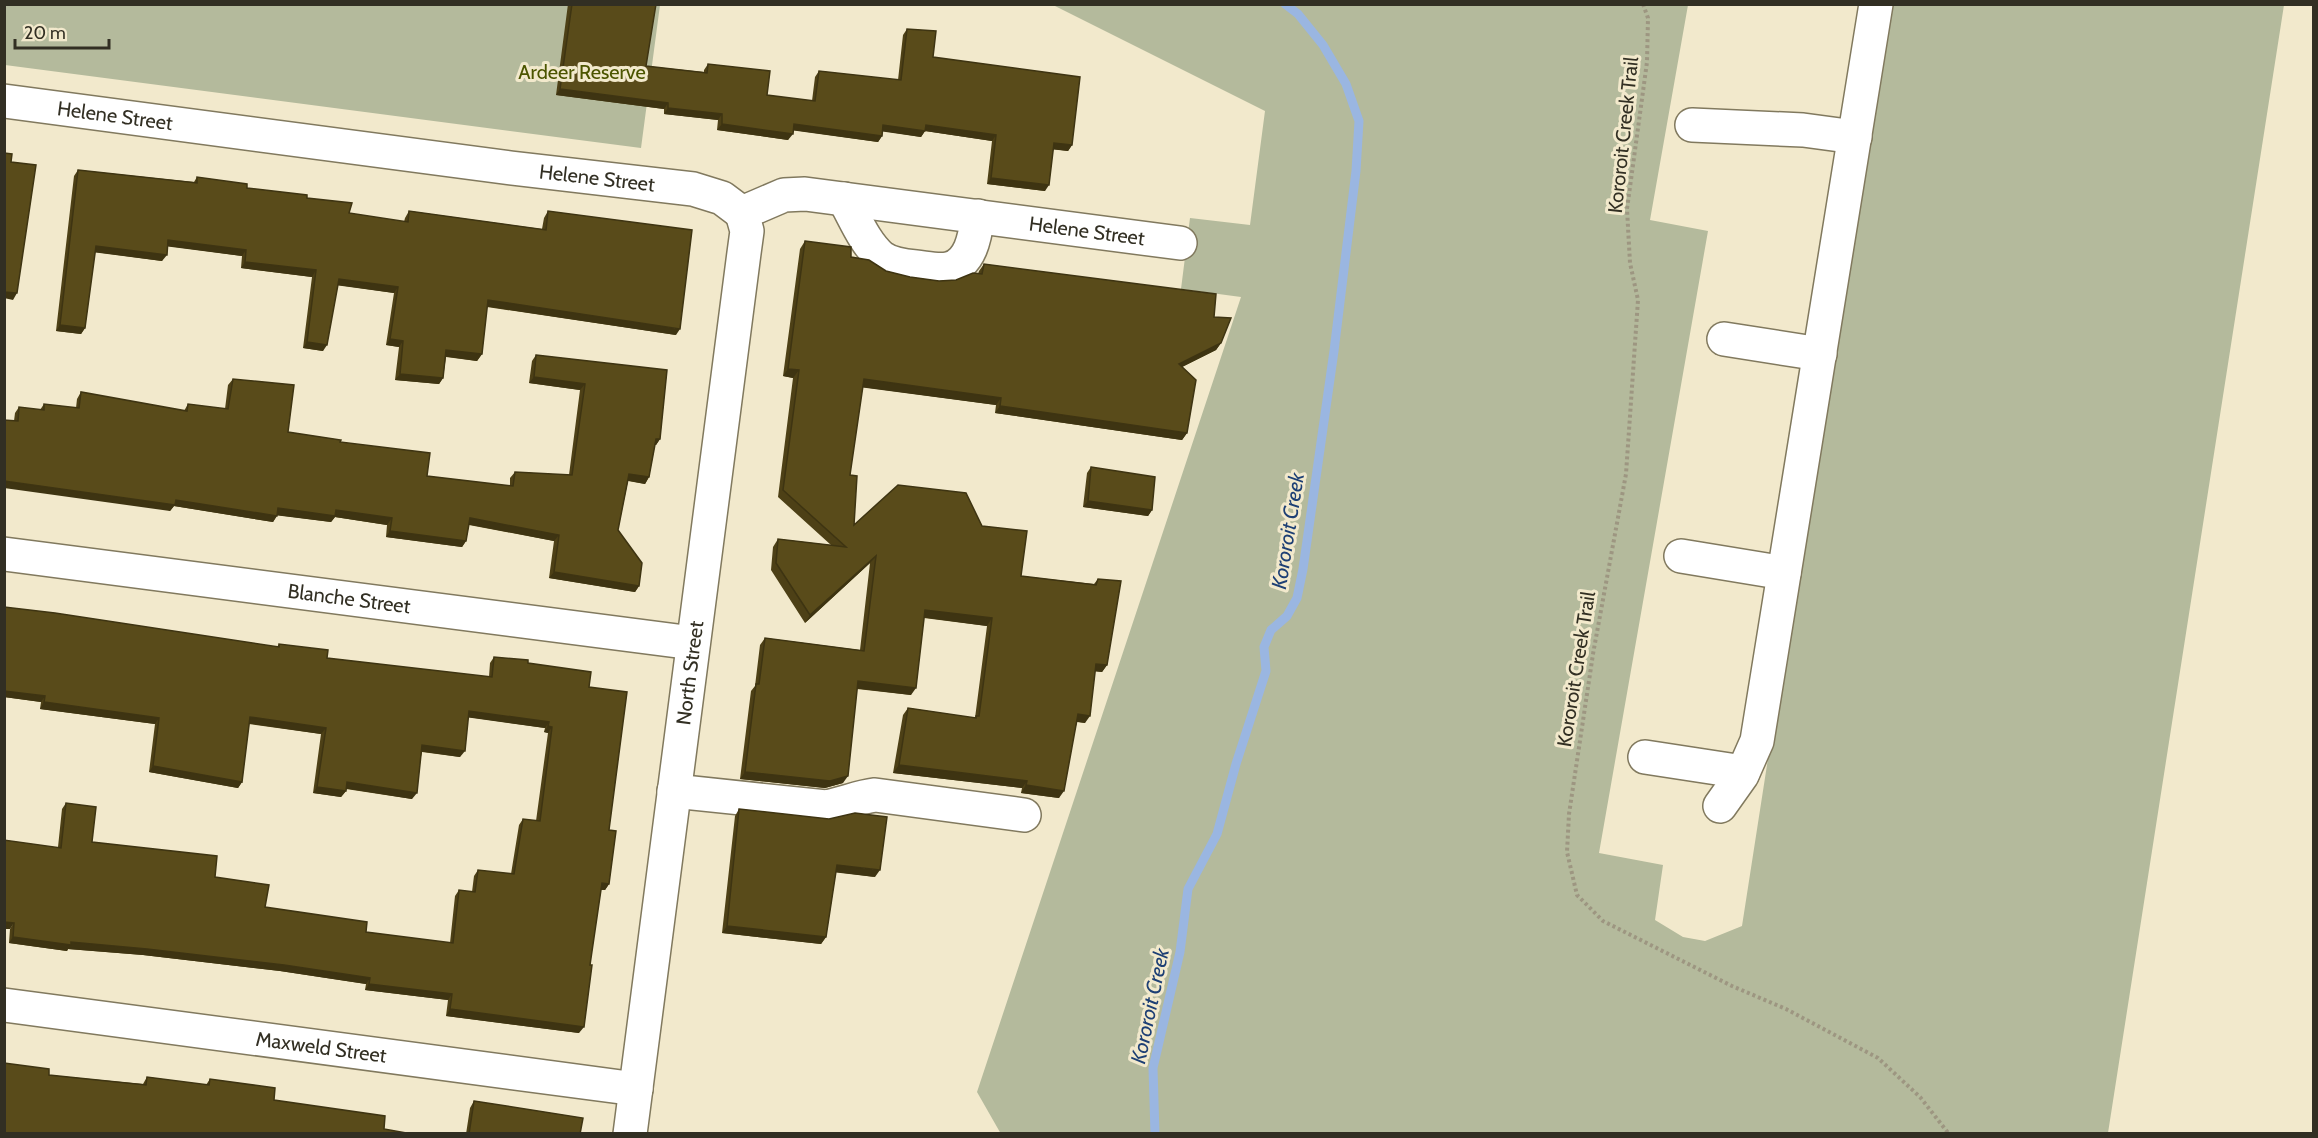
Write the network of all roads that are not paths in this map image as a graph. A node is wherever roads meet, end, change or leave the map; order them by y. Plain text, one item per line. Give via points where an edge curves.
1 (1876, 4) edge
2 (4, 101) edge
3 (1692, 125) dead end
4 (1855, 137) junction
5 (844, 199) junction
6 (742, 213) junction
7 (978, 216) junction
8 (1180, 243) dead end
9 (1724, 339) dead end
10 (1820, 354) junction
11 (4, 554) edge
12 (1681, 556) dead end
13 (1784, 573) junction
14 (693, 643) junction
15 (1644, 757) dead end
16 (1743, 772) junction
17 (674, 790) junction
18 (1720, 806) dead end
19 (1024, 815) dead end
20 (4, 1005) edge
21 (636, 1089) junction
22 (630, 1134) edge

1 - 4 street
2 - 6 street, Helene Street via 693,189 722,198
3 - 4 street via 1803,130
4 - 10 street
5 - 6 street, Helene Street via 784,195
5 - 7 street, Helene Street
5 - 7 street via 882,258 911,266 949,269 962,262 975,238
6 - 14 street, North Street via 747,231
7 - 8 street, Helene Street
9 - 10 street
10 - 13 street
11 - 14 street, Blanche Street
12 - 13 street
13 - 16 street via 1757,741
14 - 17 street, North Street
15 - 16 street
16 - 18 street
17 - 19 street via 826,807 875,795
17 - 21 street, North Street
20 - 21 street, Maxweld Street
21 - 22 street, North Street

